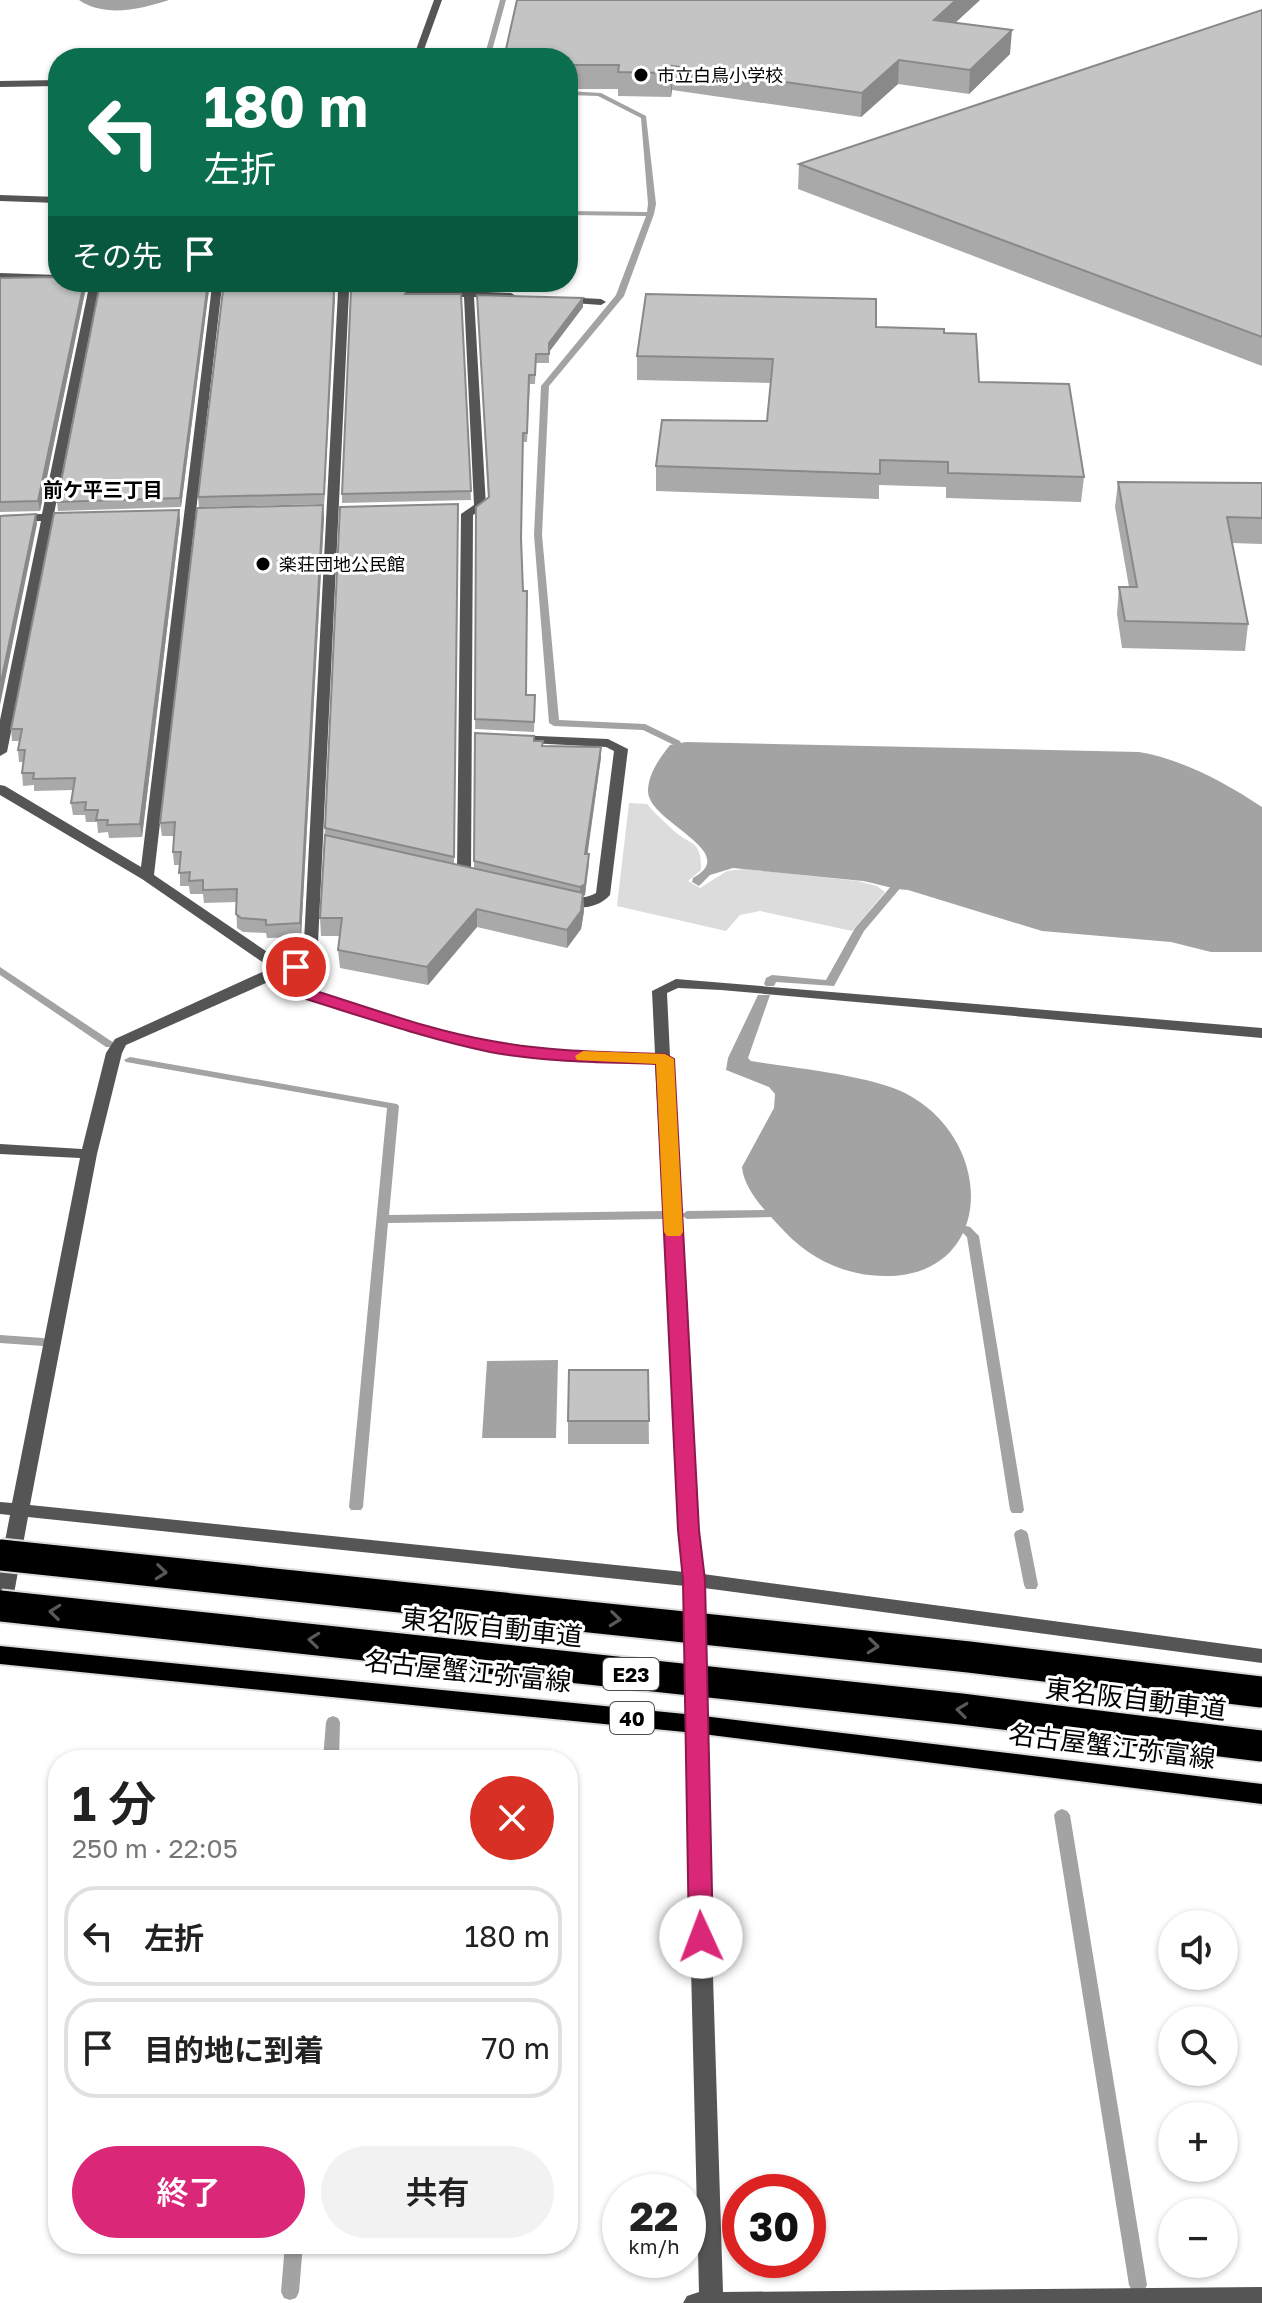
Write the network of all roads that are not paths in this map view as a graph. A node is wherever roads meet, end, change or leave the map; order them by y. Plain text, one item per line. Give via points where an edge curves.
1 (438, 0) edge
2 (421, 48) edge
3 (48, 83) edge
4 (0, 84) edge
5 (0, 198) edge
6 (48, 200) edge
7 (0, 276) edge
8 (48, 278) edge
9 (93, 292) edge
10 (216, 292) edge
11 (343, 292) edge
12 (441, 292) edge
13 (469, 294) junction
14 (528, 297) edge
15 (557, 299) edge
16 (601, 302) dead end
17 (480, 506) junction
18 (450, 507) edge
19 (347, 509) edge
20 (316, 510) edge
21 (332, 510) junction
22 (205, 513) edge
23 (174, 514) edge
24 (190, 514) junction
25 (95, 516) edge
26 (47, 518) junction
27 (0, 519) edge
28 (465, 736) junction
29 (481, 737) edge
30 (497, 738) edge
31 (0, 752) edge
32 (0, 789) edge
33 (435, 871) edge
34 (147, 876) junction
35 (551, 898) edge
36 (289, 968) junction
37 (1262, 1033) edge
38 (665, 1059) junction
39 (0, 1149) edge
40 (89, 1154) junction
41 (0, 1508) edge
42 (21, 1509) junction
43 (0, 1555) edge
44 (694, 1580) junction
45 (0, 1606) edge
46 (0, 1616) edge
47 (0, 1655) edge
48 (1262, 1656) edge
49 (1262, 1692) edge
50 (695, 1724) junction
51 (1262, 1746) edge
52 (1262, 1794) edge
53 (1262, 2298) edge
54 (695, 2303) edge
55 (710, 2303) edge

1 - 2 street
3 - 4 street
5 - 6 street
7 - 8 street
9 - 26 street
10 - 24 street
11 - 21 street
12 - 13 street
13 - 14 street
13 - 17 street
15 - 16 street
17 - 18 street
17 - 28 street via 467,514
19 - 21 street
20 - 21 street
21 - 36 street via 324,846 310,964
22 - 24 street
23 - 24 street
24 - 34 street
25 - 26 street
26 - 27 street
26 - 31 street
28 - 29 street
28 - 33 street via 471,879
30 - 35 street via 608,743 621,749 603,895 580,905
32 - 34 street
34 - 36 street
36 - 38 street via 312,995 489,1046
36 - 40 street via 120,1042
37 - 38 street via 676,983 659,991
38 - 44 street
39 - 40 street
40 - 42 street
41 - 42 street
42 - 44 street
42 - 46 street
43 -> 49 highway, 東名阪自動車道, bridge
44 - 48 street
44 - 50 street
51 -> 45 highway, 東名阪自動車道 / E23, bridge
47 - 50 main road, 名古屋蟹江弥富線 / 40
50 - 52 main road, 名古屋蟹江弥富線 / 40
50 - 55 street
53 - 55 street
54 - 55 street

